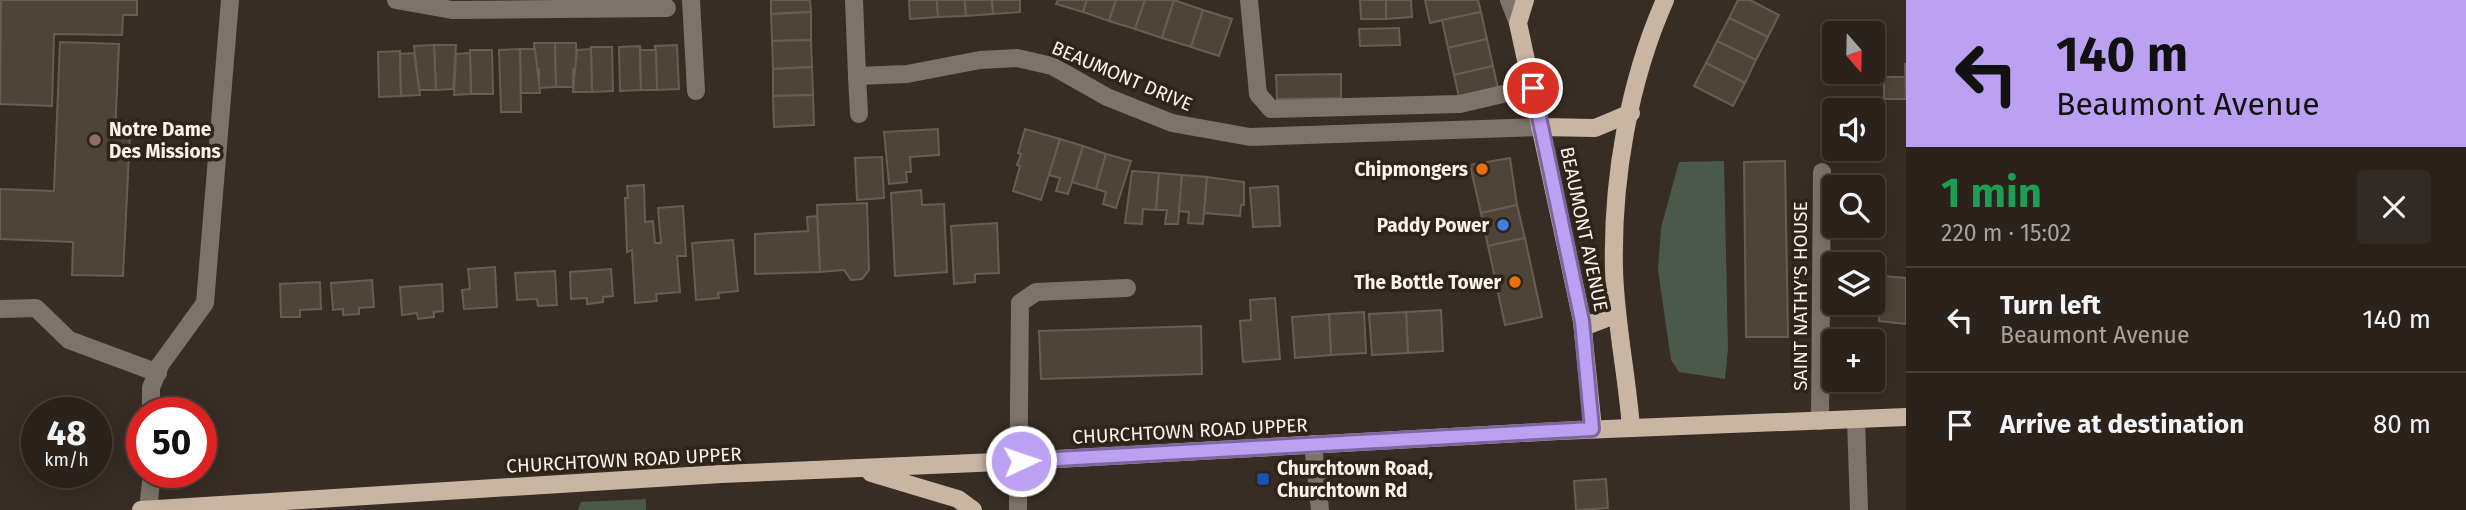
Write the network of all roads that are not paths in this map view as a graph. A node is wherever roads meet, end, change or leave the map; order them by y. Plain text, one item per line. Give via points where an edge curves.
1 (230, 0) edge
2 (396, 0) edge
3 (691, 0) edge
4 (854, 0) edge
5 (1249, 0) edge
6 (1509, 0) edge
7 (1525, 0) edge
8 (1665, 0) edge
9 (544, 5) edge
10 (667, 8) dead end
11 (1518, 23) junction
12 (857, 76) junction
13 (1533, 88) junction
14 (696, 91) dead end
15 (1631, 113) junction
16 (859, 114) dead end
17 (1540, 127) junction
18 (1822, 172) dead end
19 (1126, 288) dead end
20 (0, 309) edge
21 (1617, 314) junction
22 (1582, 321) junction
23 (158, 373) junction
24 (151, 397) edge
25 (1906, 417) edge
26 (1856, 419) junction
27 (1820, 421) junction
28 (1631, 428) junction
29 (1592, 429) junction
30 (1313, 444) junction
31 (1021, 461) junction
32 (858, 469) junction
33 (150, 488) edge
34 (306, 505) edge
35 (141, 510) edge
36 (148, 510) edge
37 (974, 510) edge
38 (1018, 510) edge
39 (1320, 510) edge
40 (1859, 510) edge

1 - 23 street via 205,303
2 - 9 street via 452,10
3 - 14 street
4 - 12 street
5 - 13 street via 1258,94 1272,109 1460,104
6 - 11 street, BEAUMONT AVENUE
7 - 11 main road
8 - 15 main road via 1651,31
9 - 10 street
11 - 13 main road, BEAUMONT AVENUE
12 - 16 street
12 - 17 street, BEAUMONT DRIVE via 907,74 1017,58 1052,66 1107,97 1172,123 1250,137
13 - 17 main road, BEAUMONT AVENUE
15 - 17 main road via 1595,128
15 - 21 main road via 1616,194
17 - 22 main road, BEAUMONT AVENUE
18 - 27 street, SAINT NATHY'S HOUSE
19 - 31 street via 1036,292 1020,303
20 - 23 street via 36,308 69,340
21 - 22 main road via 1591,324
21 - 28 main road
22 - 29 main road, BEAUMONT AVENUE
23 - 24 street
25 - 26 main road, CHURCHTOWN ROAD UPPER
26 - 27 main road, CHURCHTOWN ROAD UPPER
26 - 40 street
27 - 28 main road, CHURCHTOWN ROAD UPPER
28 - 29 main road, CHURCHTOWN ROAD UPPER
29 - 30 main road, CHURCHTOWN ROAD UPPER
30 - 31 main road, CHURCHTOWN ROAD UPPER
30 - 39 street
31 - 32 main road, CHURCHTOWN ROAD UPPER
31 - 38 street
32 - 34 main road, CHURCHTOWN ROAD UPPER
32 - 37 main road via 958,499
33 - 36 street
34 - 36 main road, CHURCHTOWN ROAD UPPER
35 - 36 main road, CHURCHTOWN ROAD UPPER

